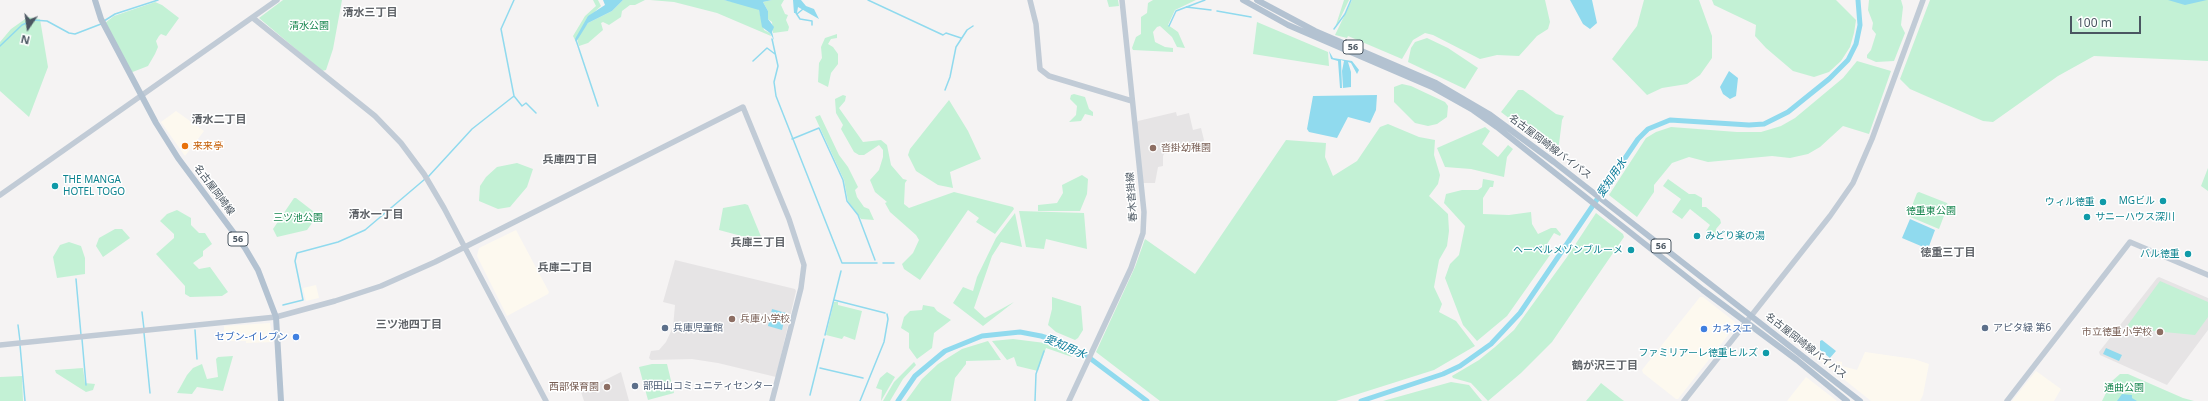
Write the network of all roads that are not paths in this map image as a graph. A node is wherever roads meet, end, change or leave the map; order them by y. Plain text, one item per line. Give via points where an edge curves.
1 (95, 0) edge
2 (277, 0) edge
3 (1030, 0) edge
4 (1122, 0) edge
5 (1243, 0) edge
6 (1256, 0) edge
7 (1923, 0) edge
8 (253, 18) junction
9 (1450, 93) junction
10 (141, 97) junction
11 (1132, 101) junction
12 (1488, 117) junction
13 (0, 195) edge
14 (464, 248) junction
15 (2208, 274) edge
16 (276, 318) junction
17 (1749, 319) junction
18 (0, 345) edge
19 (281, 401) edge
20 (546, 401) edge
21 (772, 401) edge
22 (1069, 401) edge
23 (1684, 401) edge
24 (1846, 401) edge
25 (1860, 401) edge
26 (2007, 401) edge

1 - 10 main road, 名古屋岡崎線 / 56 via 101,19
2 - 8 street
3 - 11 street via 1036,24 1040,69 1049,76
4 - 11 street, 春木沓掛線
5 - 9 main road, 名古屋岡崎線バイパス / 56 via 1288,25
6 - 9 main road, 名古屋岡崎線バイパス / 56 via 1315,31
7 - 17 street via 1872,140 1855,179 1842,200
8 - 10 street
8 - 14 street via 374,116 401,142 424,174
9 - 12 main road, 名古屋岡崎線バイパス / 56
10 - 13 street
10 - 16 main road, 名古屋岡崎線 / 56 via 178,158 245,248 258,270
11 - 22 street, 春木沓掛線 via 1144,212 1143,233 1131,268
12 - 17 main road, 名古屋岡崎線バイパス / 56 via 1603,201
12 - 17 main road, 名古屋岡崎線バイパス / 56 via 1703,290
14 - 16 street via 380,286
14 - 20 street
14 - 21 street via 743,108 791,224 804,265 801,288
15 - 26 street via 2130,242
16 - 18 street
16 - 19 main road, 名古屋岡崎線 / 56
17 - 23 street
17 - 24 main road, 名古屋岡崎線バイパス / 56
17 - 25 main road, 名古屋岡崎線バイパス / 56

